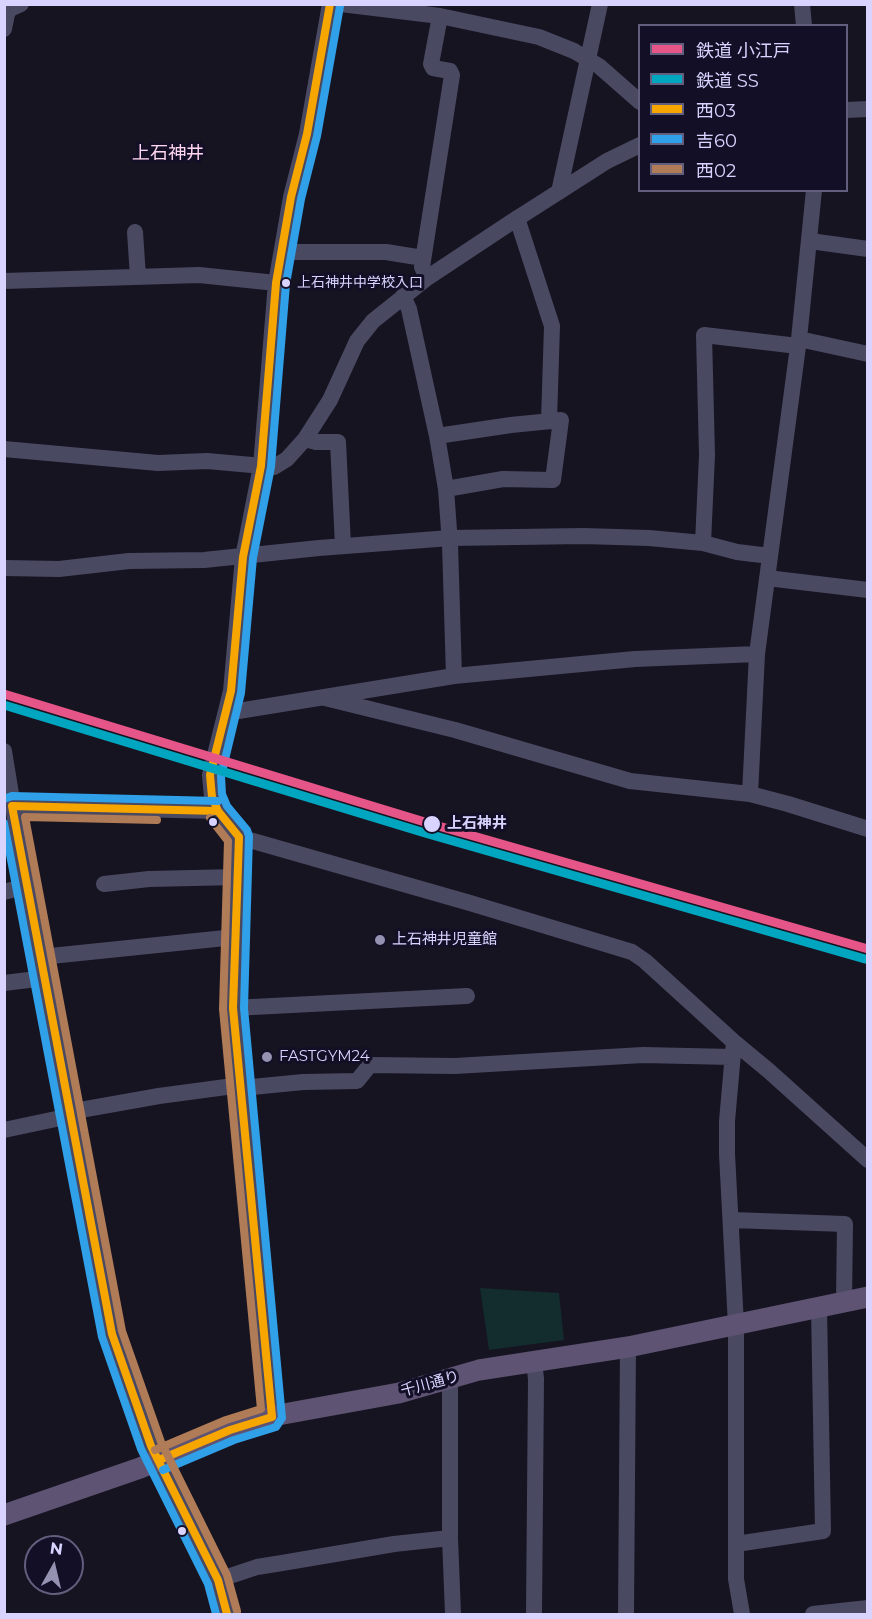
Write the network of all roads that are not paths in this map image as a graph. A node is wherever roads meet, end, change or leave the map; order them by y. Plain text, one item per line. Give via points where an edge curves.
1 (21, 4) edge
2 (321, 4) edge
3 (328, 4) edge
4 (341, 4) edge
5 (600, 4) edge
6 (802, 4) edge
7 (440, 16) junction
8 (804, 24) edge
9 (4, 29) edge
10 (589, 59) junction
11 (638, 101) edge
12 (867, 109) edge
13 (848, 110) edge
14 (638, 146) edge
15 (559, 192) junction
16 (814, 192) edge
17 (517, 218) junction
18 (135, 232) dead end
19 (810, 241) junction
20 (867, 249) edge
21 (282, 252) junction
22 (423, 258) junction
23 (138, 277) junction
24 (427, 278) junction
25 (4, 281) edge
26 (276, 283) junction
27 (403, 296) junction
28 (799, 343) junction
29 (867, 354) edge
30 (549, 421) junction
31 (437, 436) junction
32 (305, 439) junction
33 (4, 449) edge
34 (261, 466) junction
35 (446, 489) junction
36 (450, 538) junction
37 (703, 543) junction
38 (343, 546) junction
39 (770, 556) junction
40 (243, 557) junction
41 (4, 568) edge
42 (767, 578) junction
43 (867, 590) edge
44 (757, 654) junction
45 (454, 676) junction
46 (326, 698) junction
47 (226, 713) junction
48 (4, 751) edge
49 (750, 794) junction
50 (8, 806) edge
51 (218, 811) junction
52 (867, 830) edge
53 (239, 837) junction
54 (237, 877) junction
55 (104, 884) dead end
56 (26, 886) junction
57 (4, 892) edge
58 (235, 937) junction
59 (41, 957) junction
60 (45, 978) junction
61 (4, 983) edge
62 (467, 996) dead end
63 (233, 1008) junction
64 (733, 1050) junction
65 (242, 1087) junction
66 (70, 1114) junction
67 (4, 1130) edge
68 (867, 1160) edge
69 (732, 1220) junction
70 (867, 1297) edge
71 (844, 1302) junction
72 (819, 1307) junction
73 (736, 1325) junction
74 (628, 1347) junction
75 (534, 1361) junction
76 (450, 1379) junction
77 (272, 1417) junction
78 (159, 1460) junction
79 (4, 1515) edge
80 (450, 1538) junction
81 (736, 1544) junction
82 (218, 1580) junction
83 (867, 1608) edge
84 (227, 1614) edge
85 (453, 1614) edge
86 (534, 1614) edge
87 (626, 1614) edge
88 (742, 1614) edge
89 (813, 1614) edge

1 - 9 street via 10,9
2 - 3 street
3 - 21 street via 307,134
4 - 7 street
5 - 10 street
6 - 8 street
7 - 10 street via 539,37
7 - 22 street via 431,64 452,75
10 - 11 street
10 - 15 street
12 - 13 street
14 - 15 street
15 - 17 street
16 - 19 street
17 - 24 street
17 - 30 street via 552,326
18 - 23 street
19 - 20 street
19 - 28 street
21 - 22 street via 386,252
21 - 26 street
22 - 24 street
23 - 25 street
23 - 26 street via 199,275
24 - 27 street
26 - 34 street
27 - 31 street
27 - 32 street via 373,321 357,341 330,399
28 - 29 street
28 - 37 street via 704,335 707,455
28 - 39 street
30 - 31 street
30 - 35 street via 561,420 553,480 503,479
31 - 35 street
32 - 34 street via 282,463
32 - 38 street via 338,442
33 - 34 street via 158,463 207,461
34 - 40 street
35 - 36 street
36 - 37 street via 584,536
36 - 38 street
36 - 45 street
37 - 39 street
38 - 40 street
39 - 42 street
40 - 41 street via 129,561 59,569
40 - 47 street
42 - 43 street
42 - 44 street
44 - 45 street via 635,659
44 - 49 street
45 - 46 street
46 - 47 street
46 - 49 street via 630,781
47 - 51 street via 210,775
48 - 50 street
49 - 52 street
50 - 51 street
50 - 56 street
51 - 53 street
53 - 54 street
53 - 64 street via 632,952
54 - 55 street
54 - 58 street
56 - 57 street
56 - 59 street
58 - 59 street
58 - 63 street
59 - 60 street
60 - 61 street
60 - 66 street
62 - 63 street
63 - 65 street
64 - 65 street via 455,1066 370,1065 357,1081
64 - 68 street via 770,1071
64 - 69 street via 727,1121
65 - 66 street via 159,1096
65 - 77 street
66 - 67 street
66 - 78 street via 112,1334
69 - 71 street via 845,1224
69 - 73 street
70 - 71 main road, 千川通り
71 - 72 main road, 千川通り
72 - 73 main road, 千川通り
72 - 81 street via 823,1531
73 - 74 main road, 千川通り
73 - 81 street
74 - 75 main road, 千川通り
74 - 87 street
75 - 76 main road, 千川通り
75 - 86 street
76 - 77 main road, 千川通り via 399,1393
76 - 80 street
77 - 78 main road, 千川通り
78 - 79 main road, 千川通り
78 - 82 street
80 - 82 street via 258,1567
80 - 85 street
81 - 88 street
82 - 84 street
83 - 89 street

